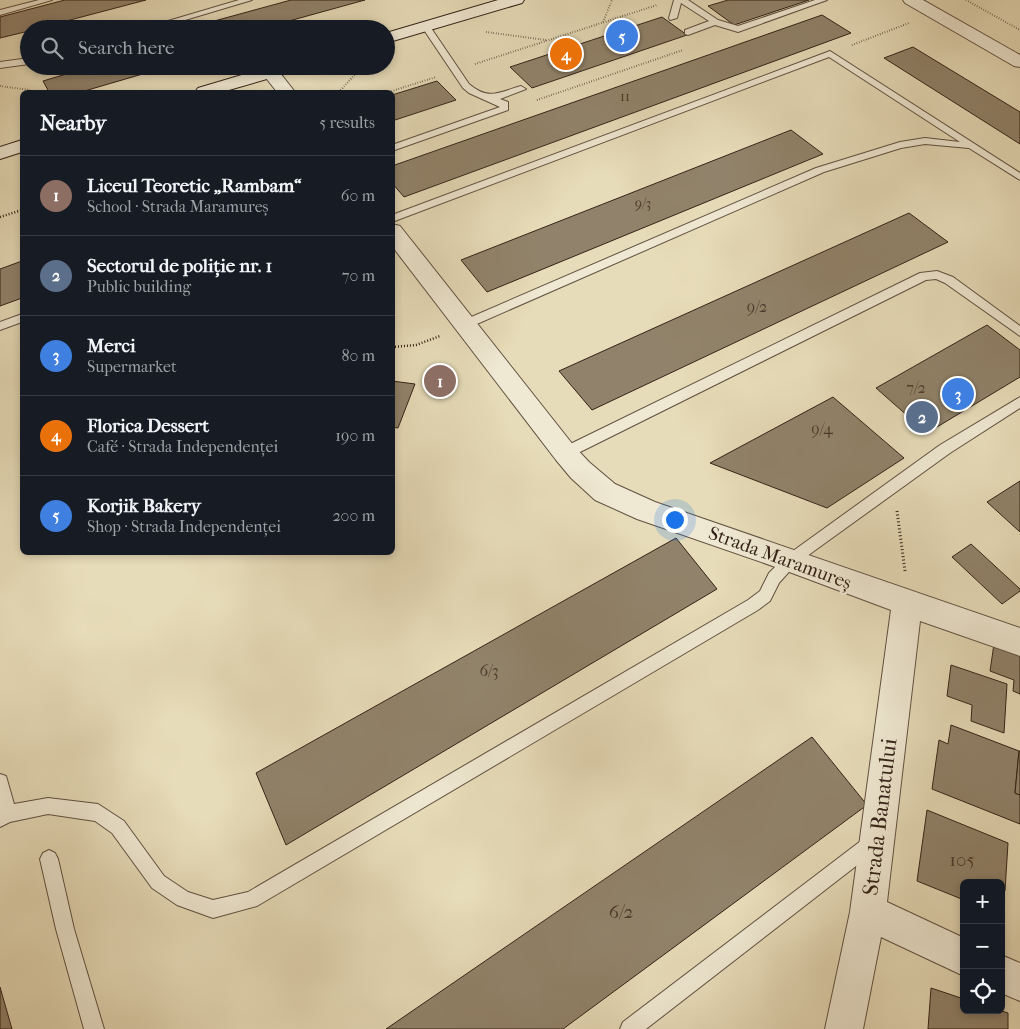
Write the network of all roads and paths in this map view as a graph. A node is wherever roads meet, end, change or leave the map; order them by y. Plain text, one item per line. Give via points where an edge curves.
1 (48, 0) edge
2 (248, 0) edge
3 (514, 0) edge
4 (612, 0) edge
5 (678, 0) edge
6 (683, 0) edge
7 (823, 0) edge
8 (911, 0) edge
9 (966, 0) edge
10 (663, 3) dead end
11 (0, 13) edge
12 (935, 13) junction
13 (674, 18) dead end
14 (176, 20) edge
15 (603, 22) junction
16 (715, 22) junction
17 (426, 27) junction
18 (1020, 30) edge
19 (484, 32) dead end
20 (688, 32) dead end
21 (395, 36) edge
22 (548, 40) junction
23 (683, 50) dead end
24 (830, 54) junction
25 (20, 62) edge
26 (1020, 62) edge
27 (0, 64) edge
28 (456, 71) junction
29 (261, 75) edge
30 (273, 75) edge
31 (354, 75) edge
32 (0, 86) edge
33 (521, 89) dead end
34 (30, 90) dead end
35 (211, 90) edge
36 (284, 90) edge
37 (341, 90) edge
38 (395, 90) edge
39 (491, 99) junction
40 (505, 108) junction
41 (20, 147) edge
42 (395, 147) edge
43 (974, 147) junction
44 (0, 153) edge
45 (1020, 177) edge
46 (20, 211) edge
47 (0, 217) edge
48 (395, 218) edge
49 (395, 235) edge
50 (20, 319) edge
51 (0, 326) edge
52 (468, 326) junction
53 (1020, 332) edge
54 (395, 346) edge
55 (1020, 402) edge
56 (565, 453) junction
57 (893, 486) junction
58 (792, 560) junction
59 (908, 604) junction
60 (1020, 642) edge
61 (0, 782) edge
62 (4, 816) edge
63 (878, 838) junction
64 (49, 859) dead end
65 (868, 912) junction
66 (960, 955) edge
67 (1005, 976) edge
68 (1020, 982) edge
69 (94, 1029) edge
70 (630, 1029) edge
71 (844, 1029) edge

1 - 11 lane
2 - 14 lane
3 - 17 street
4 - 15 path
5 - 13 lane
6 - 16 lane
7 - 16 lane via 738,28
8 - 12 street
9 - 18 path
10 - 15 path
12 - 24 path
12 - 26 street
15 - 22 path
16 - 20 lane
17 - 21 street
17 - 28 lane
19 - 22 path
22 - 28 path
23 - 40 path via 523,105
24 - 43 lane
24 - 48 lane
25 - 27 lane
28 - 38 path
28 - 39 lane via 472,91
29 - 35 street
30 - 36 street
31 - 37 path
32 - 34 path
33 - 39 lane
39 - 40 lane via 504,104
40 - 42 lane
41 - 44 street
43 - 45 lane
43 - 52 lane via 925,140 820,170
46 - 47 path
49 - 52 street, Strada Maramureș
50 - 51 lane
52 - 54 path via 416,345
52 - 56 street, Strada Maramureș
53 - 56 lane via 949,280 924,276
55 - 57 lane
56 - 58 street, Strada Maramureș via 605,492 626,502
57 - 58 lane
57 - 59 path
58 - 59 street, Strada Maramureș
58 - 62 lane via 774,578 765,596 753,604 251,900 213,909 183,899 158,882 118,827 98,813 48,806
59 - 60 street, Strada Maramureș
59 - 63 street, Strada Banatului
61 - 62 lane
63 - 65 street, Strada Banatului
63 - 70 lane
64 - 69 lane
65 - 66 street
65 - 71 street, Strada Banatului
67 - 68 street

